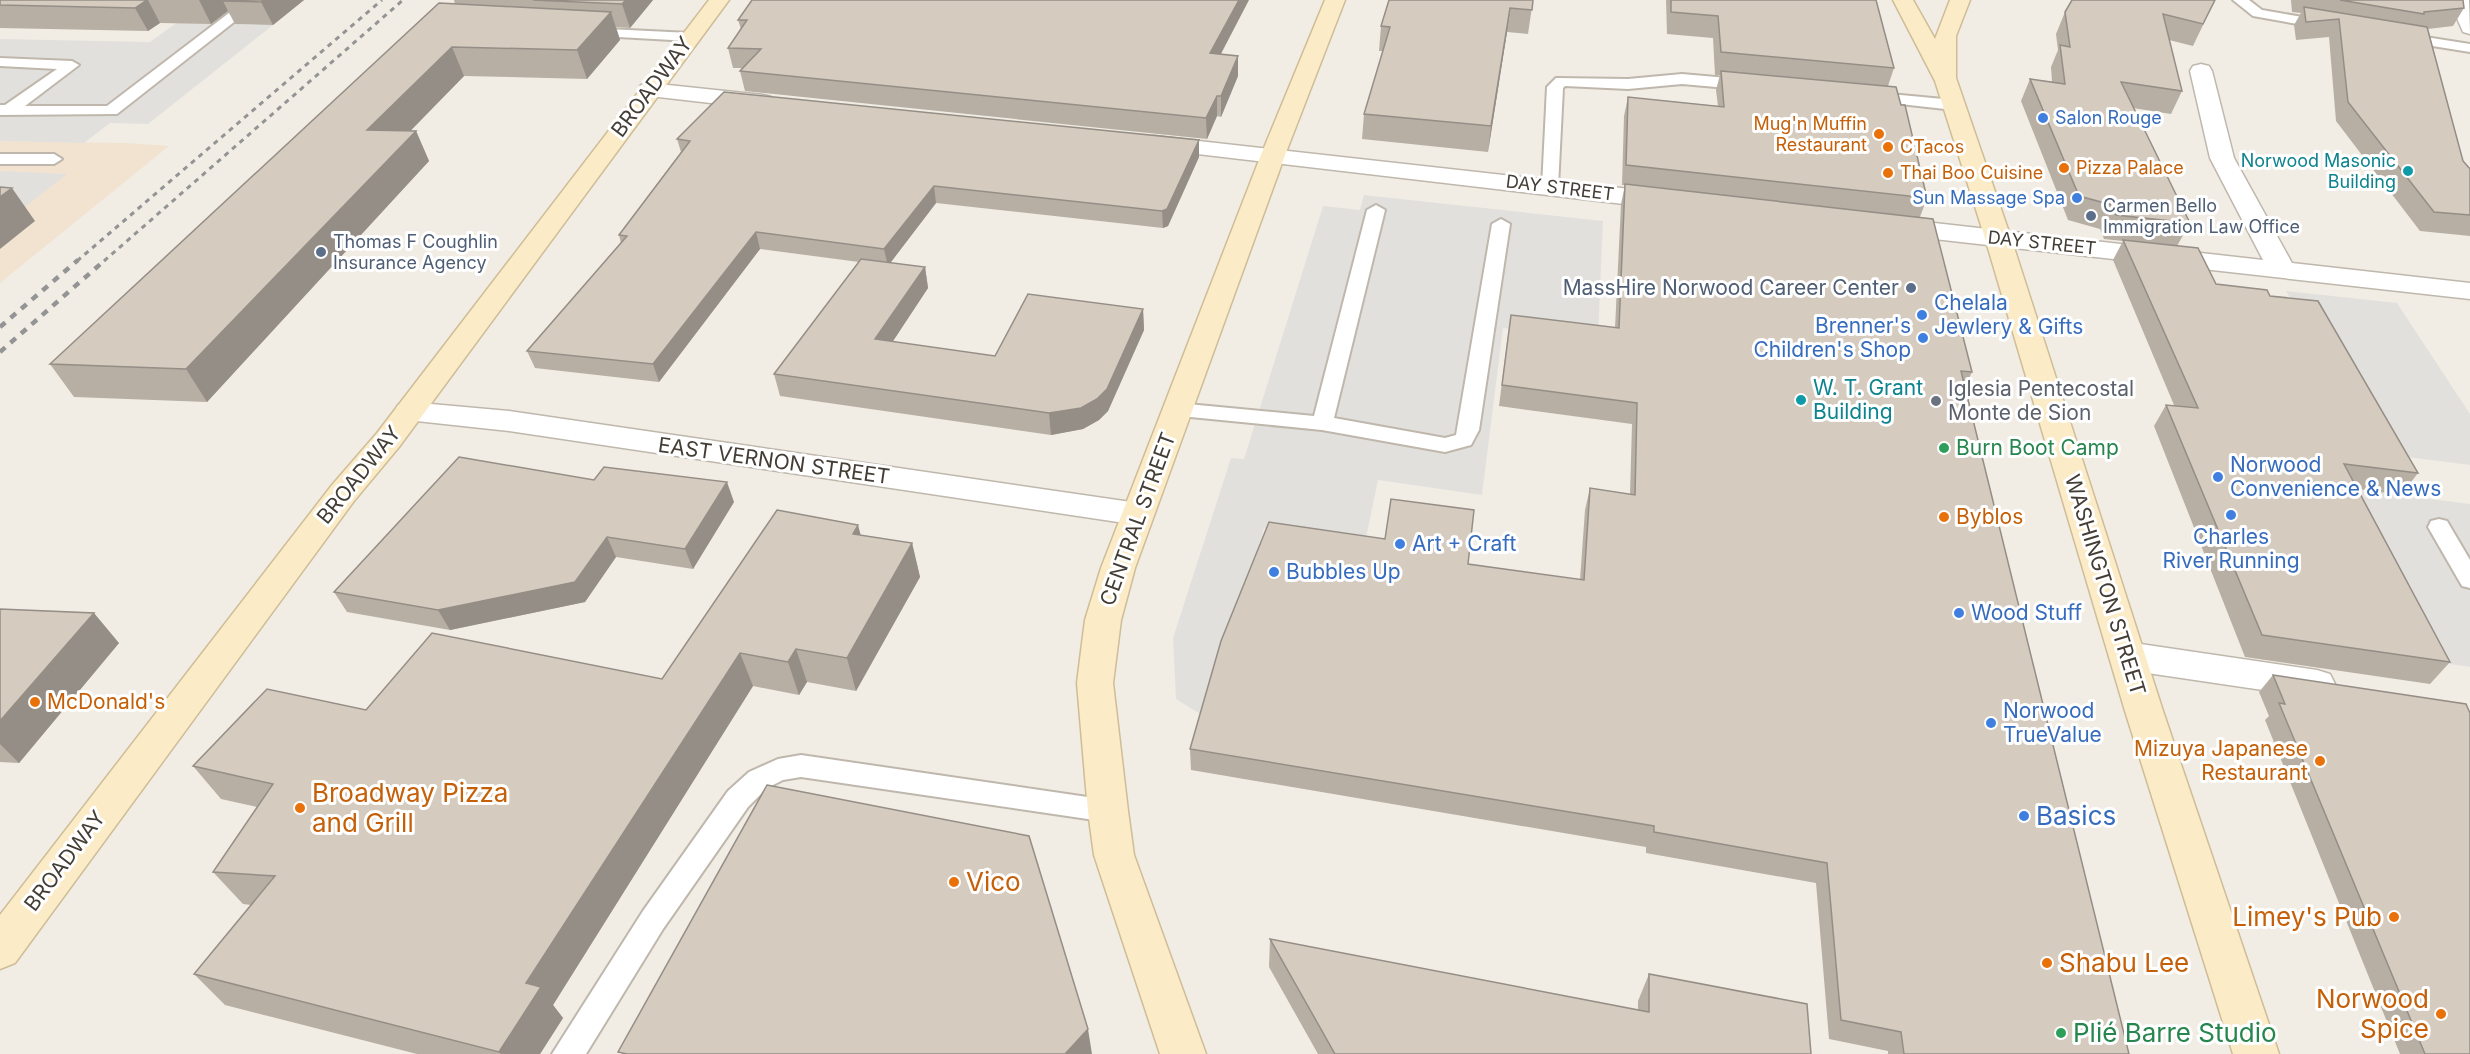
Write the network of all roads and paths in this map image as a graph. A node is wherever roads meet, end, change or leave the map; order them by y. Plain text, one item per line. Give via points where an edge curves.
1 (255, 0) edge
2 (719, 0) edge
3 (1335, 0) edge
4 (1903, 0) edge
5 (1960, 0) edge
6 (2240, 0) edge
7 (2459, 0) edge
8 (2340, 27) edge
9 (2470, 28) edge
10 (569, 31) edge
11 (2387, 35) edge
12 (690, 37) junction
13 (2470, 48) edge
14 (0, 62) edge
15 (2201, 71) dead end
16 (1762, 87) edge
17 (649, 90) junction
18 (1950, 93) junction
19 (1853, 95) edge
20 (788, 105) edge
21 (5, 110) edge
22 (1127, 140) edge
23 (1273, 155) junction
24 (0, 159) edge
25 (54, 159) dead end
26 (1550, 187) junction
27 (1690, 203) edge
28 (1376, 210) dead end
29 (1864, 223) edge
30 (1501, 224) dead end
31 (1998, 238) junction
32 (2282, 270) junction
33 (2470, 291) edge
34 (1177, 410) junction
35 (409, 412) junction
36 (1322, 423) junction
37 (1138, 514) junction
38 (2439, 527) dead end
39 (2470, 580) edge
40 (2127, 656) junction
41 (2353, 690) edge
42 (1108, 811) junction
43 (0, 950) edge
44 (568, 1054) edge
45 (1183, 1054) edge
46 (2256, 1054) edge

1 - 21 lane via 111,111
2 - 12 street, BROADWAY
3 - 23 street, CENTRAL STREET
4 - 18 street, WASHINGTON STREET
5 - 18 street, WASHINGTON STREET via 1945,36
6 - 8 lane via 2258,13
7 - 9 street
10 - 12 lane
11 - 13 lane
12 - 17 street, BROADWAY
14 - 21 lane via 72,65
15 - 32 street via 2222,158
16 - 26 lane via 1682,79 1628,84 1561,81 1555,87
17 - 20 street
17 - 35 street, BROADWAY
18 - 19 lane
18 - 31 street, WASHINGTON STREET
22 - 23 street, DAY STREET
23 - 26 street, DAY STREET
23 - 34 street, CENTRAL STREET
24 - 25 lane
26 - 27 street, DAY STREET
28 - 36 lane
29 - 31 street, DAY STREET
30 - 36 lane via 1469,430 1464,440 1445,446
31 - 32 street, DAY STREET
31 - 40 street, WASHINGTON STREET
32 - 33 street, DAY STREET
34 - 36 lane
34 - 37 street, CENTRAL STREET
35 - 37 street, EAST VERNON STREET via 508,422
35 - 43 street, BROADWAY via 343,493
37 - 42 street, CENTRAL STREET via 1103,620 1095,683
38 - 39 lane
40 - 41 street
40 - 46 street, WASHINGTON STREET
42 - 44 lane via 801,766 778,770 758,780 738,799 653,920
42 - 45 street, CENTRAL STREET via 1114,855

